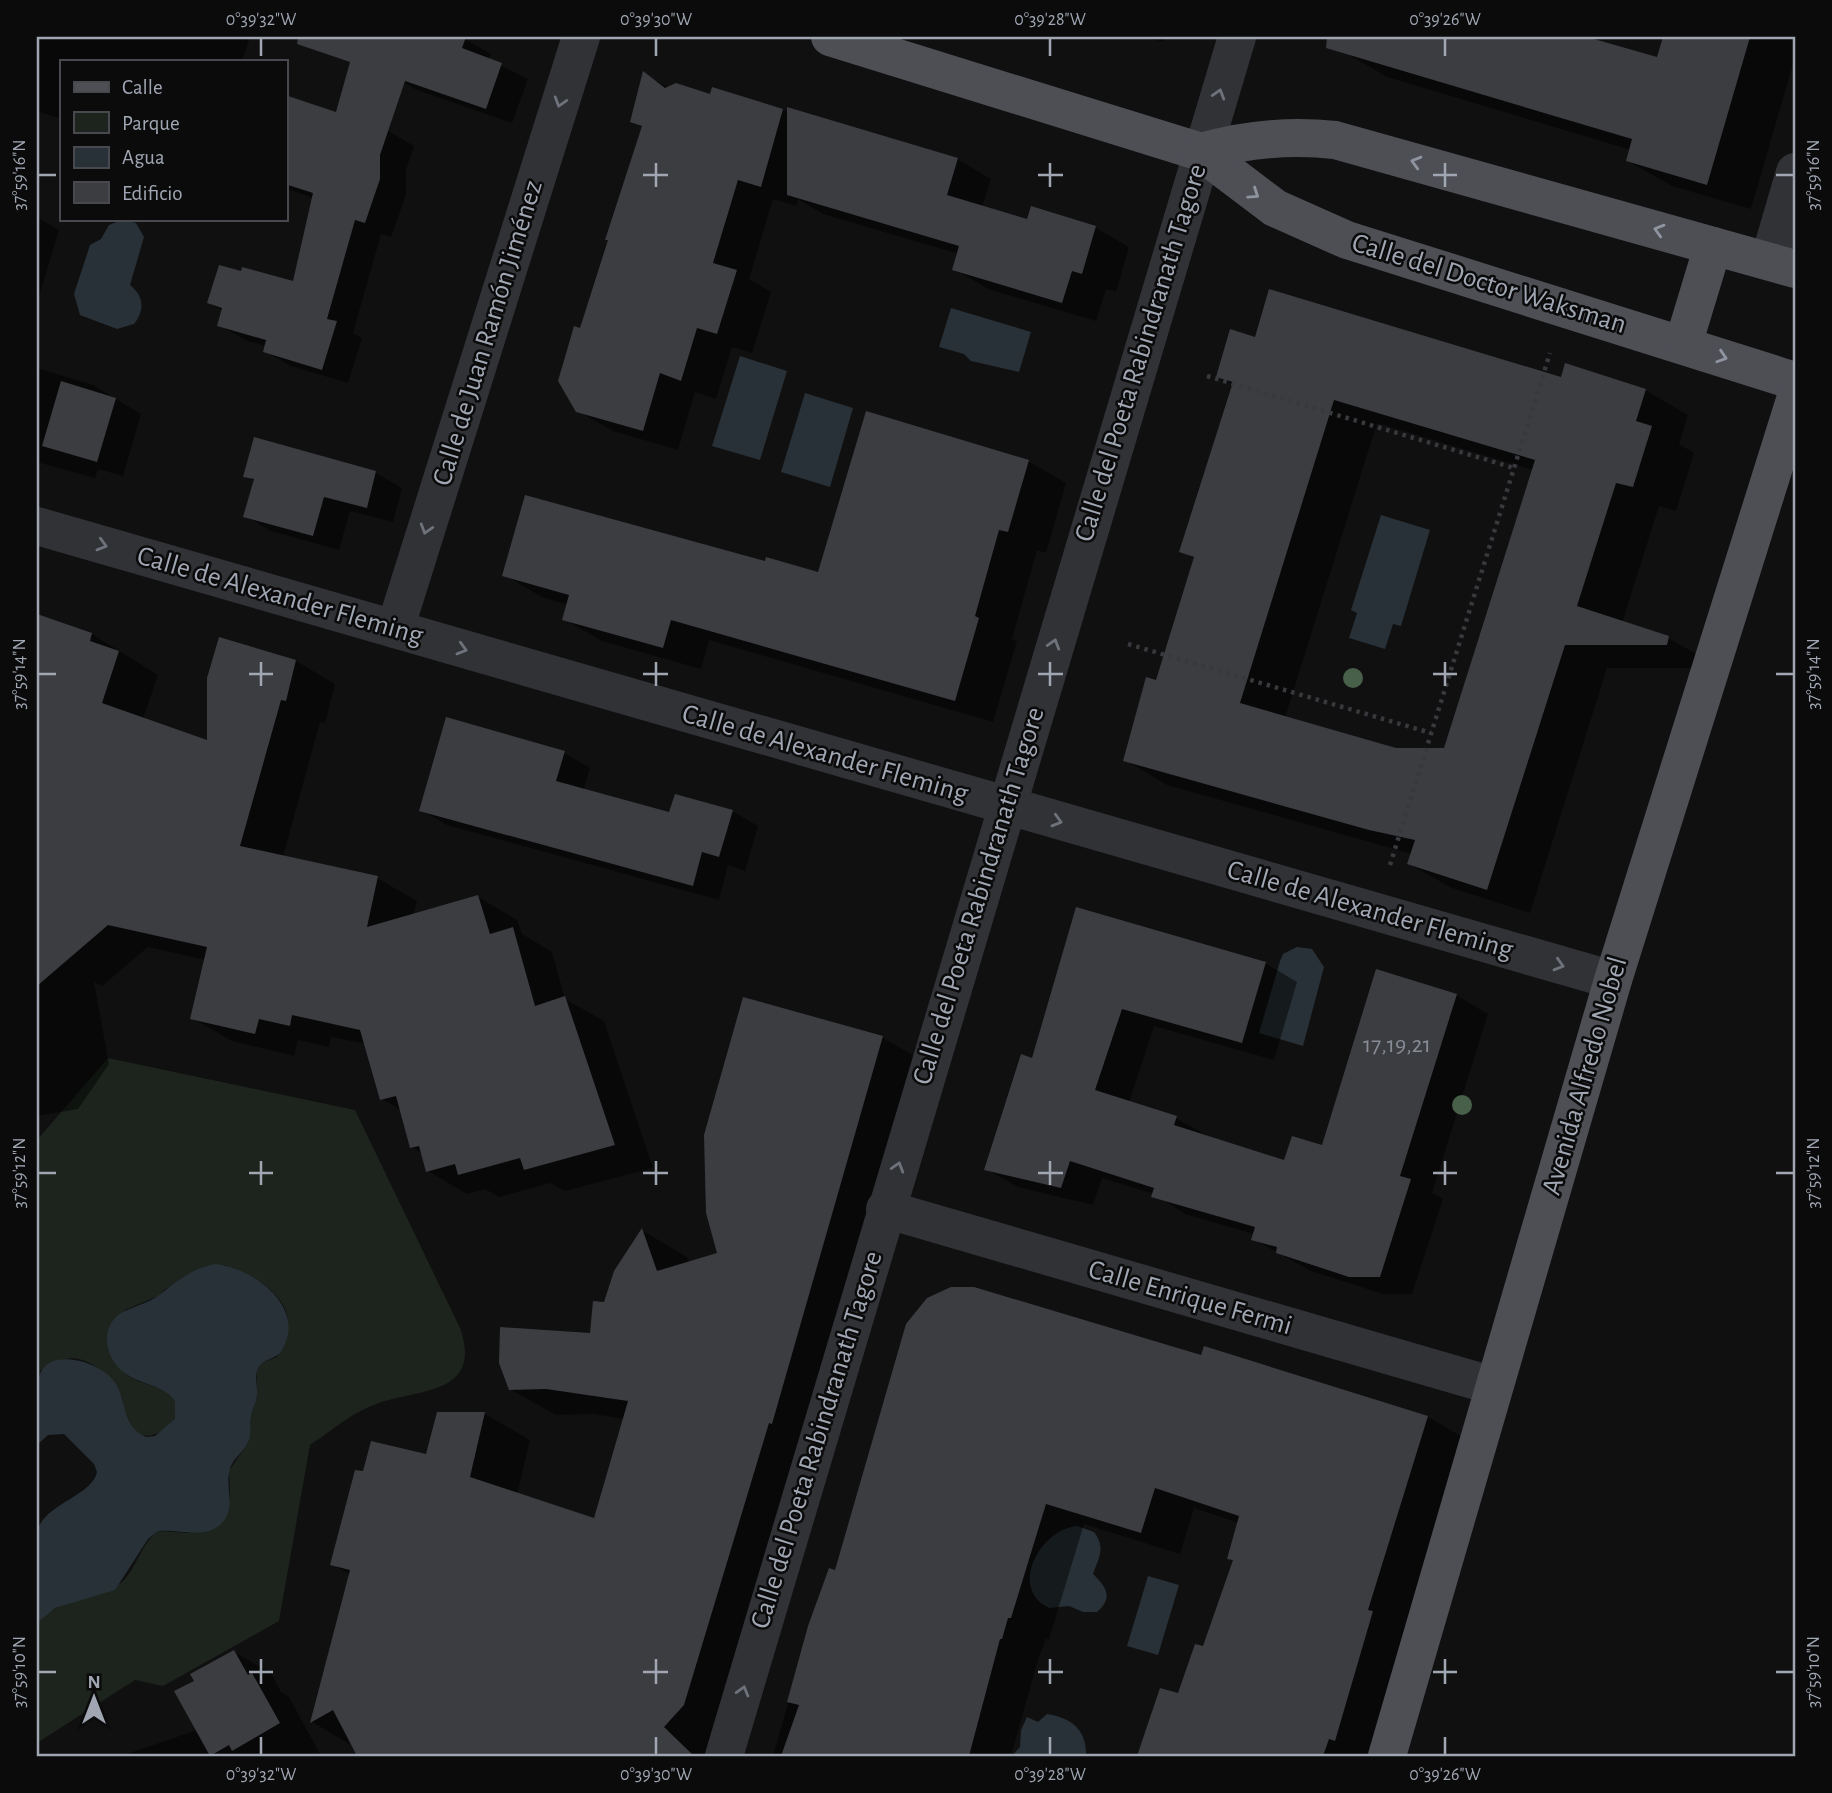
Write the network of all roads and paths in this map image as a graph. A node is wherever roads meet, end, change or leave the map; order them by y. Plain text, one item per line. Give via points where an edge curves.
1 (581, 37) edge
2 (830, 37) edge
3 (1237, 37) edge
4 (1201, 152) junction
5 (1795, 172) edge
6 (1713, 246) junction
7 (1782, 265) edge
8 (1684, 345) junction
9 (1551, 351) dead end
10 (1207, 376) dead end
11 (1795, 380) edge
12 (1795, 400) edge
13 (1514, 468) junction
14 (37, 526) edge
15 (395, 629) junction
16 (1128, 644) dead end
17 (1431, 733) junction
18 (1006, 806) junction
19 (1387, 874) dead end
20 (1613, 980) junction
21 (886, 1209) junction
22 (1494, 1386) junction
23 (724, 1756) edge
24 (1387, 1756) edge

1 -> 15 street, Calle de Juan Ramón Jiménez
2 - 4 main road, Calle del Doctor Waksman
4 -> 3 street, Calle del Poeta Rabindranath Tagore
6 -> 4 main road, Calle del Doctor Waksman via 1335,140 1266,138
4 -> 8 main road, Calle del Doctor Waksman via 1249,191 1308,224
18 -> 4 street, Calle del Poeta Rabindranath Tagore
5 - 7 street
6 - 7 main road, Calle del Doctor Waksman
6 - 8 main road
8 -> 11 main road, Calle del Doctor Waksman
9 - 13 path
10 - 13 path
12 - 20 main road, Avenida Alfredo Nobel
13 - 17 path
14 -> 15 street, Calle de Alexander Fleming
15 -> 18 street, Calle de Alexander Fleming
16 - 17 path
17 - 19 path
18 -> 20 street, Calle de Alexander Fleming
21 -> 18 street, Calle del Poeta Rabindranath Tagore
20 - 22 main road, Avenida Alfredo Nobel
21 - 22 street, Calle Enrique Fermi
23 -> 21 street, Calle del Poeta Rabindranath Tagore
22 - 24 main road, Avenida Alfredo Nobel

